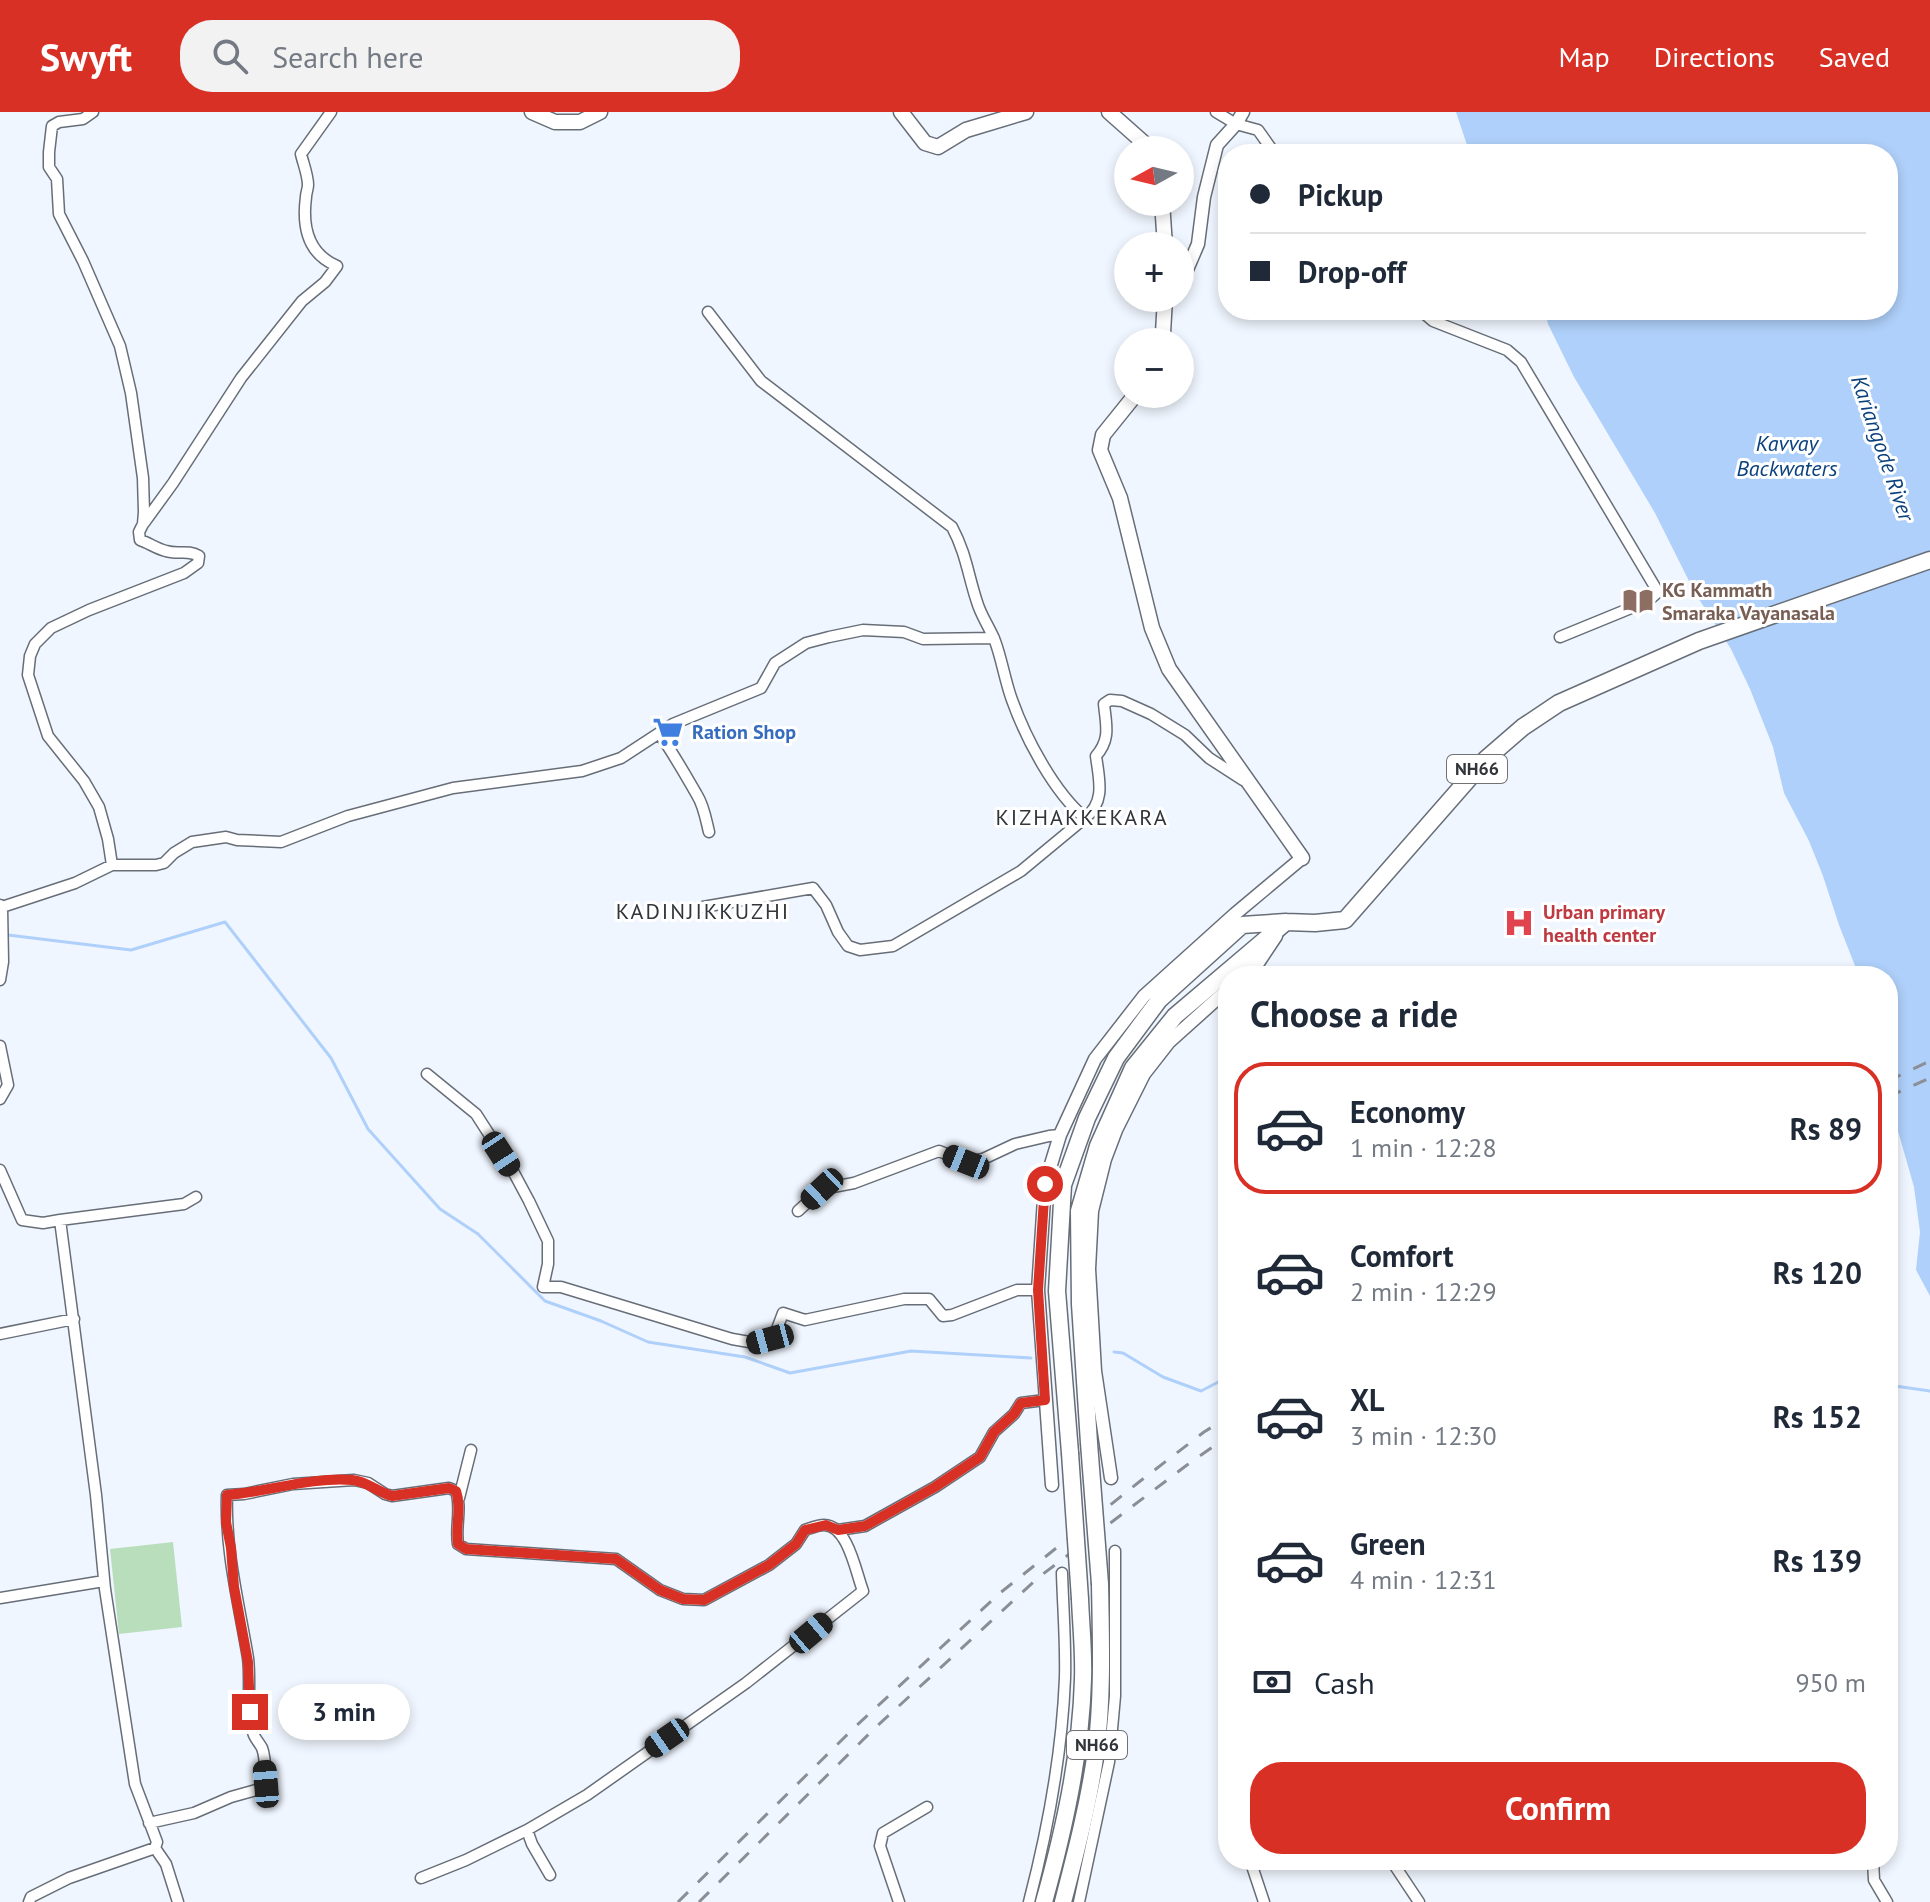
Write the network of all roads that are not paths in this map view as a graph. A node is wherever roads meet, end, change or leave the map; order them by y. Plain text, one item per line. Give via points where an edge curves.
1 (93, 112) edge
2 (331, 112) edge
3 (532, 112) edge
4 (600, 112) edge
5 (901, 112) edge
6 (1026, 112) edge
7 (1109, 112) edge
8 (1216, 112) edge
9 (1243, 112) edge
10 (1236, 124) junction
11 (1137, 136) edge
12 (1268, 144) edge
13 (1194, 253) edge
14 (708, 312) dead end
15 (1432, 320) edge
16 (1125, 408) edge
17 (143, 524) junction
18 (1930, 560) edge
19 (1560, 637) dead end
20 (994, 638) junction
21 (659, 733) junction
22 (1248, 784) junction
23 (1085, 818) junction
24 (709, 832) dead end
25 (1302, 858) joint
26 (112, 865) junction
27 (1, 906) edge
28 (703, 907) dead end
29 (1286, 922) junction
30 (1233, 966) edge
31 (1255, 966) edge
32 (1218, 979) edge
33 (0, 980) edge
34 (1218, 998) edge
35 (0, 1046) edge
36 (427, 1074) dead end
37 (0, 1099) edge
38 (1060, 1135) junction
39 (0, 1170) edge
40 (196, 1197) dead end
41 (798, 1211) dead end
42 (60, 1220) junction
43 (1038, 1290) junction
44 (74, 1319) junction
45 (0, 1334) edge
46 (1045, 1400) junction
47 (471, 1450) dead end
48 (1111, 1478) dead end
49 (1052, 1485) dead end
50 (459, 1500) junction
51 (844, 1532) junction
52 (1115, 1551) dead end
53 (1062, 1573) dead end
54 (104, 1581) junction
55 (0, 1598) edge
56 (927, 1807) dead end
57 (149, 1823) junction
58 (527, 1830) junction
59 (155, 1848) junction
60 (1253, 1870) edge
61 (1398, 1870) edge
62 (1874, 1870) edge
63 (550, 1875) dead end
64 (421, 1878) dead end
65 (29, 1902) edge
66 (178, 1902) edge
67 (899, 1902) edge
68 (1029, 1902) edge
69 (1044, 1902) edge
70 (1063, 1902) edge
71 (1079, 1902) edge
72 (1264, 1902) edge
73 (1419, 1902) edge
74 (1887, 1902) edge

1 - 17 street via 52,126 49,167 57,179 59,214 120,346 139,442
2 - 17 street via 301,154 309,184 305,199 310,244 324,261 337,266 241,378
3 - 4 main road via 555,122 580,122
5 - 6 main road via 925,143 938,147 966,130
7 - 11 main road
8 - 10 street
9 - 10 street
10 - 12 street via 1258,130
10 - 13 street via 1217,145
14 - 20 street via 761,381 952,527
15 - 19 street via 1507,350 1521,362 1658,592 1648,601
16 - 22 main road via 1103,435 1100,450 1120,498 1152,628 1169,669
17 - 26 street via 140,540 163,551 191,551 199,556 198,563 51,628 35,644 28,675 48,736 99,807
18 - 29 highway, NH66 via 1699,641 1559,703 1486,759 1345,920
20 - 21 street via 923,639 904,632 863,630 806,643 775,663 761,688
20 - 23 street via 1033,747 1056,786
21 - 24 street via 698,796
21 - 26 street via 621,758 582,771 453,788 348,816 281,842 211,839 192,842 164,863
22 - 23 street via 1151,714 1110,700 1104,704 1107,738 1096,756 1101,788 1096,808
22 - 25 main road
23 - 28 street via 1021,871 893,946 848,946 813,888
25 - 38 street via 1144,996 1095,1059
26 - 27 street via 75,883
27 - 33 street
29 - 30 highway, NH66, bridge
29 - 31 street
29 - 69 highway, NH66, bridge via 1242,925 1159,1000 1116,1058 1063,1185 1057,1291 1083,1678 1077,1751
32 - 70 highway, NH66, bridge via 1175,1016 1133,1068 1098,1146 1079,1211 1102,1673 1085,1819
34 - 48 street via 1169,1042 1144,1074 1116,1130 1092,1211 1089,1269 1095,1371
35 - 37 street via 8,1085
36 - 43 street via 476,1114 514,1173 548,1241 543,1287 561,1287 755,1343 770,1339 783,1313 805,1320 904,1299 929,1299 943,1316 1017,1290
38 - 41 street via 966,1162 939,1151 854,1183 822,1189
38 - 43 street via 1045,1184
39 - 42 street via 22,1220
40 - 42 street via 184,1204
42 - 44 street
43 - 46 street
44 - 45 street
44 - 54 street
46 - 49 street
46 - 51 street via 1021,1403 980,1457 935,1487
47 - 50 street
50 - 51 street via 458,1544 466,1549 616,1559 660,1590 683,1599 704,1600 758,1572 796,1544 805,1530 826,1525
50 - 57 street via 449,1488 392,1496 354,1480 227,1495 251,1723 263,1750 266,1784 194,1813
51 - 58 street via 863,1591 746,1683 587,1795
52 - 71 street via 1115,1696 1109,1762
53 - 68 street via 1065,1676 1060,1749
54 - 55 street
54 - 57 street via 135,1784
56 - 67 street via 883,1833 880,1846
57 - 59 street
58 - 63 street
58 - 64 street
59 - 65 street via 69,1878
59 - 66 street
60 - 72 street
61 - 73 street
62 - 74 street

